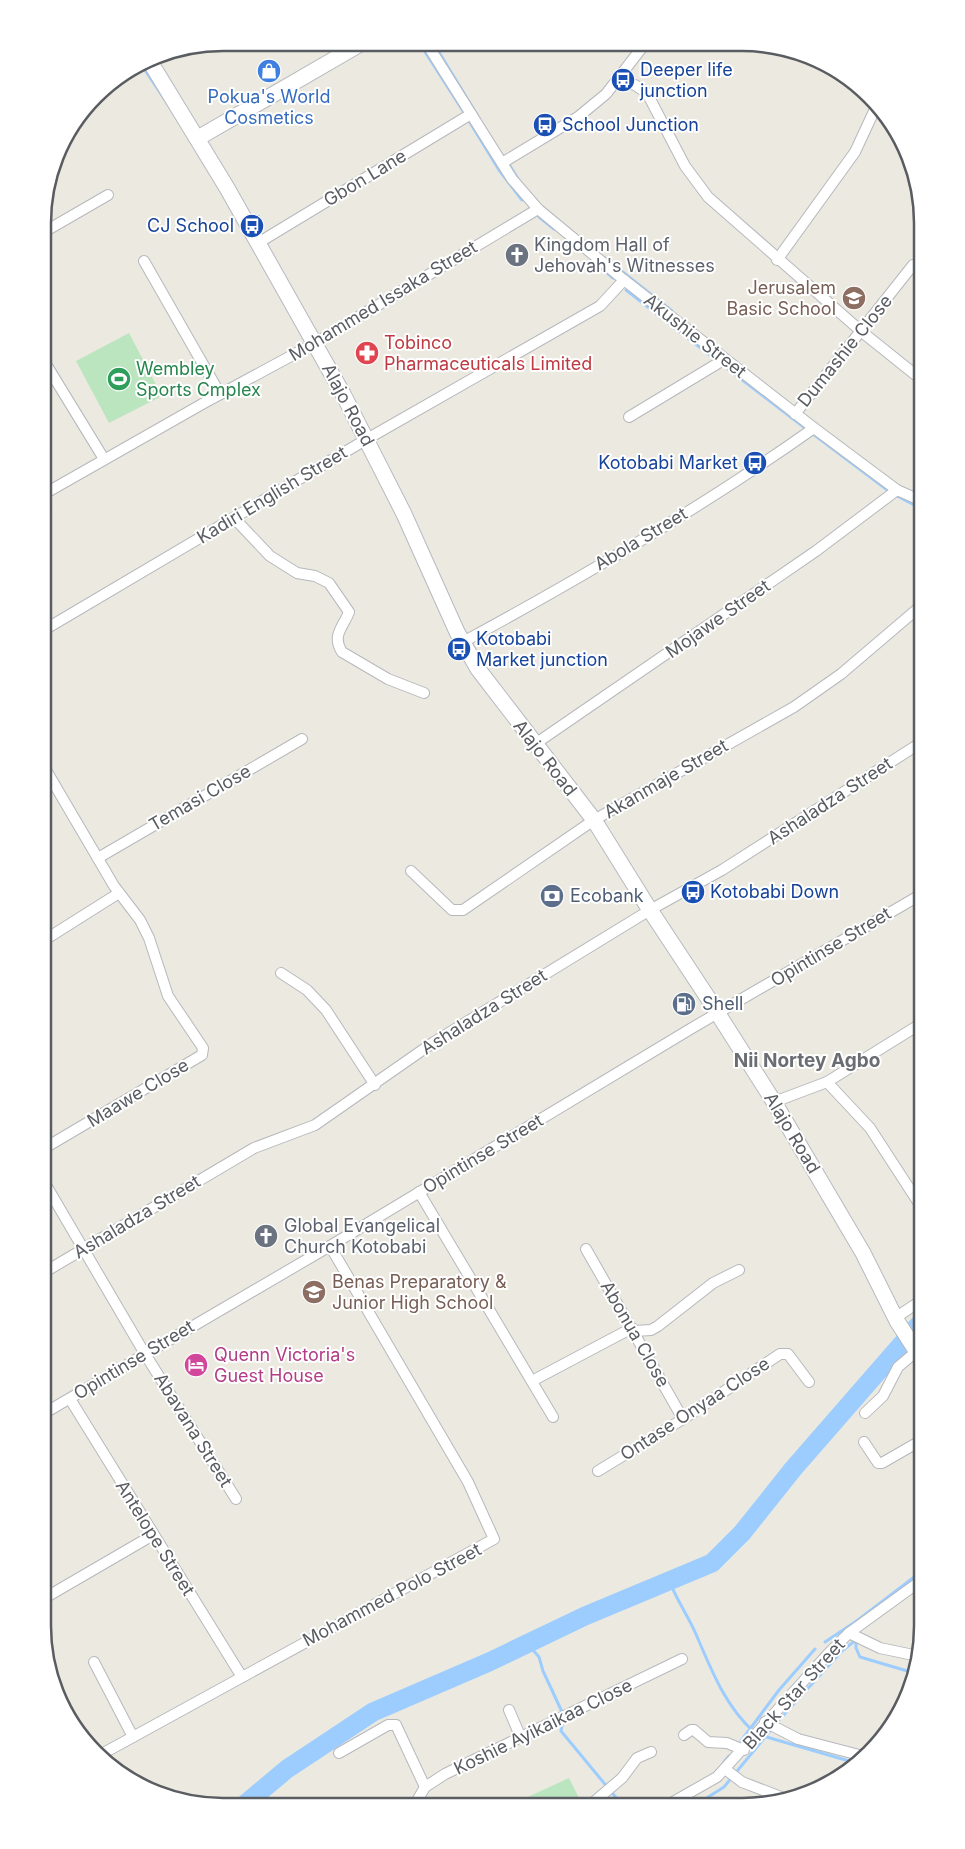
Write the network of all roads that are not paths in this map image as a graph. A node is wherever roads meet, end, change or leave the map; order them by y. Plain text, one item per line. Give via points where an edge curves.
1 (348, 51) edge
2 (431, 51) edge
3 (640, 51) edge
4 (153, 66) edge
5 (618, 81) junction
6 (873, 113) edge
7 (471, 114) junction
8 (198, 138) junction
9 (502, 163) junction
10 (108, 196) dead end
11 (538, 209) junction
12 (51, 228) edge
13 (258, 243) junction
14 (777, 260) junction
15 (144, 261) dead end
16 (914, 265) dead end
17 (624, 280) junction
18 (862, 332) junction
19 (315, 344) junction
20 (725, 359) junction
21 (51, 372) edge
22 (914, 374) edge
23 (220, 394) junction
24 (795, 414) junction
25 (629, 417) dead end
26 (814, 428) junction
27 (367, 439) junction
28 (104, 459) junction
29 (51, 490) edge
30 (897, 490) junction
31 (914, 498) edge
32 (234, 518) junction
33 (914, 612) edge
34 (51, 626) edge
35 (463, 642) junction
36 (424, 693) dead end
37 (302, 739) dead end
38 (535, 744) junction
39 (914, 747) edge
40 (51, 779) edge
41 (594, 820) junction
42 (98, 858) junction
43 (410, 871) dead end
44 (119, 893) junction
45 (914, 899) edge
46 (650, 910) junction
47 (51, 935) edge
48 (282, 973) dead end
49 (718, 1014) junction
50 (913, 1028) edge
51 (827, 1082) junction
52 (375, 1085) junction
53 (774, 1102) junction
54 (51, 1144) edge
55 (419, 1192) junction
56 (51, 1194) edge
57 (913, 1195) edge
58 (330, 1246) junction
59 (84, 1250) junction
60 (586, 1250) dead end
61 (51, 1269) edge
62 (739, 1270) dead end
63 (913, 1307) edge
64 (896, 1320) junction
65 (633, 1330) junction
66 (913, 1343) edge
67 (145, 1354) junction
68 (913, 1354) edge
69 (532, 1381) junction
70 (809, 1382) dead end
71 (70, 1398) junction
72 (51, 1409) edge
73 (865, 1413) dead end
74 (553, 1417) dead end
75 (683, 1419) junction
76 (864, 1442) dead end
77 (913, 1445) edge
78 (598, 1471) dead end
79 (236, 1499) dead end
80 (152, 1535) junction
81 (913, 1587) edge
82 (51, 1594) edge
83 (849, 1633) junction
84 (911, 1654) edge
85 (682, 1659) dead end
86 (94, 1662) dead end
87 (242, 1677) junction
88 (509, 1710) dead end
89 (765, 1722) junction
90 (684, 1735) dead end
91 (133, 1737) junction
92 (521, 1738) junction
93 (744, 1750) junction
94 (106, 1751) edge
95 (651, 1752) dead end
96 (339, 1753) dead end
97 (855, 1754) edge
98 (726, 1769) junction
99 (425, 1787) junction
100 (774, 1794) edge
101 (419, 1798) edge
102 (599, 1798) edge
103 (680, 1798) edge

1 - 8 street
2 - 7 street, Akushie Street
3 - 5 street
4 - 8 street, Alajo Road
5 - 9 street via 578,117
5 - 14 street via 635,85 647,93 702,192
6 - 14 street via 855,152
7 - 9 street, Akushie Street
7 - 13 street, Gbon Lane
8 - 13 street, Alajo Road
9 - 11 street, Akushie Street
10 - 12 street
11 - 17 street, Akushie Street
11 - 19 street, Mohammed Issaka Street
13 - 19 street, Alajo Road
14 - 18 street
15 - 23 street
16 - 18 street, Dumashie Close
17 - 20 street, Akushie Street
17 - 27 street, Kadiri English Street via 600,306
18 - 22 street
18 - 24 street, Dumashie Close
19 - 23 street, Mohammed Issaka Street
19 - 27 street, Alajo Road
20 - 24 street, Akushie Street
20 - 25 street
21 - 28 street
23 - 28 street, Mohammed Issaka Street
24 - 26 street, Akushie Street
26 - 30 street, Akushie Street
26 - 35 street, Abola Street via 768,461 536,603
27 - 32 street, Kadiri English Street
27 - 35 street, Alajo Road
28 - 29 street, Mohammed Issaka Street
30 - 31 street, Akushie Street
30 - 38 street, Mojawe Street via 808,556
32 - 34 street, Kadiri English Street
32 - 36 street via 264,551 297,573 315,576 329,583 347,607 348,616 339,630 342,652 388,679
33 - 41 street, Akanmaje Street via 848,668 794,707
35 - 38 street, Alajo Road via 497,697
37 - 42 street, Temasi Close
38 - 41 street, Alajo Road
39 - 46 street, Ashaladza Street via 722,870
40 - 42 street
41 - 43 street, Akanmaje Street via 463,910 452,910
41 - 46 street, Alajo Road
42 - 44 street
44 - 47 street
44 - 54 street, Maawe Close via 140,920 168,996 202,1044 202,1056
45 - 49 street, Opintinse Street
46 - 49 street, Alajo Road
46 - 52 street, Ashaladza Street via 434,1042
48 - 52 street via 311,994 326,1010
49 - 53 street, Alajo Road
49 - 55 street, Opintinse Street
50 - 51 street
51 - 53 street
51 - 57 street via 870,1128
52 - 59 street, Ashaladza Street via 316,1125 254,1148
53 - 64 street, Alajo Road via 863,1253
55 - 58 street, Opintinse Street
55 - 69 street
56 - 59 street, Abavana Street
58 - 67 street, Opintinse Street
58 - 87 street, Mohammed Polo Street via 468,1482 494,1539
59 - 61 street, Ashaladza Street
59 - 67 street, Abavana Street
60 - 65 street, Abonua Close
62 - 65 street via 713,1283 651,1330
63 - 64 street
64 - 66 street, Alajo Road
65 - 69 street
65 - 75 street, Abonua Close
67 - 71 street, Opintinse Street
67 - 79 street, Abavana Street
68 - 73 street via 894,1370 883,1396
69 - 74 street
70 - 75 street, Ontase Onyaa Close via 788,1354 780,1354
71 - 72 street, Opintinse Street
71 - 80 street, Antelope Street
75 - 78 street, Ontase Onyaa Close
76 - 77 street via 882,1463
80 - 82 street
80 - 87 street, Antelope Street
81 - 83 street, Black Star Street
83 - 84 street via 880,1648
83 - 89 street, Black Star Street
85 - 92 street, Koshie Ayikaikaa Close
86 - 91 street
87 - 91 street, Mohammed Polo Street
88 - 92 street
89 - 93 street, Black Star Street
89 - 97 street via 798,1739
90 - 93 street via 694,1730 708,1742 727,1743
91 - 94 street, Mohammed Polo Street
92 - 99 street, Koshie Ayikaikaa Close
93 - 98 street, Black Star Street
95 - 102 street via 636,1758 622,1778
96 - 99 street via 388,1725 396,1725
98 - 100 street via 742,1782
98 - 103 street, Black Star Street
99 - 101 street, Koshie Ayikaikaa Close

